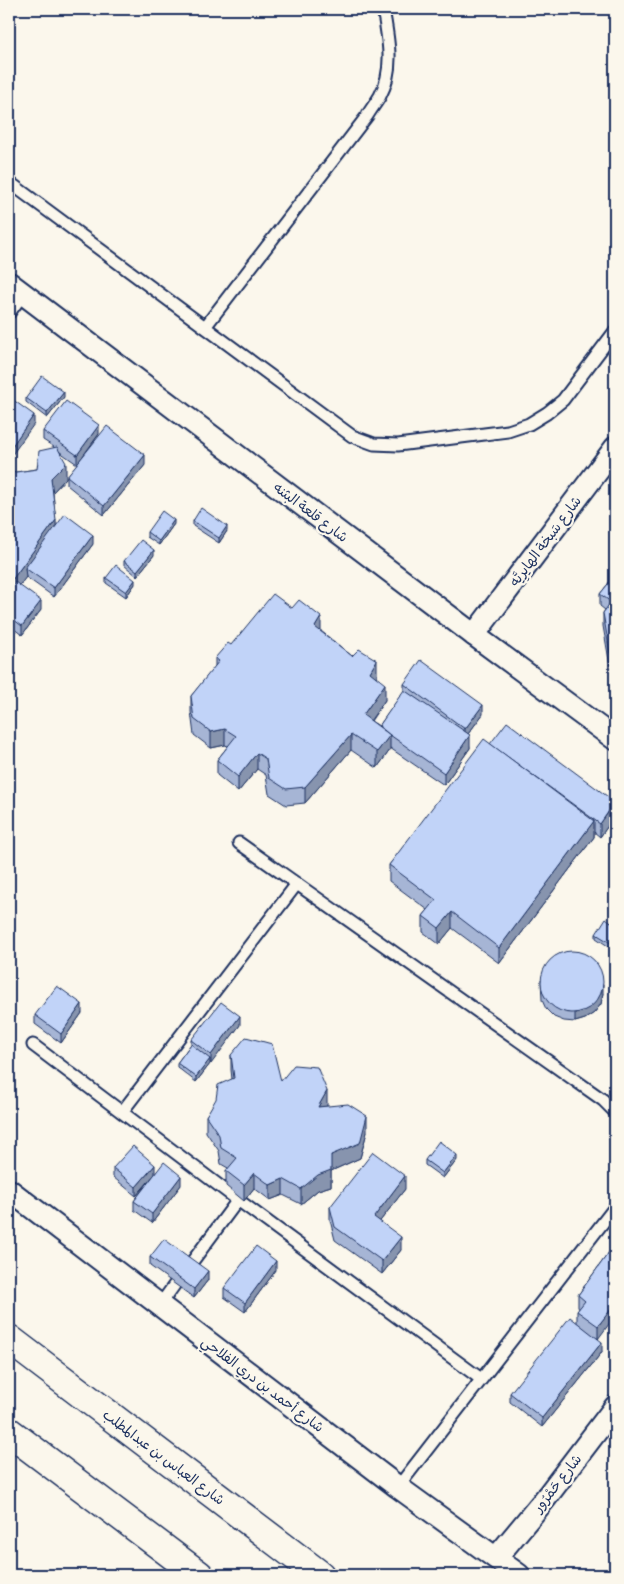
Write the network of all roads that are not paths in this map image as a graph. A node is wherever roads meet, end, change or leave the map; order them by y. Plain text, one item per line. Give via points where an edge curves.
1 (383, 9) edge
2 (9, 182) edge
3 (16, 288) edge
4 (9, 312) edge
5 (205, 327) junction
6 (615, 331) edge
7 (615, 448) edge
8 (474, 635) junction
9 (615, 739) edge
10 (239, 842) dead end
11 (296, 885) junction
12 (33, 1046) dead end
13 (122, 1112) junction
14 (615, 1112) edge
15 (9, 1190) edge
16 (238, 1200) junction
17 (615, 1207) edge
18 (189, 1266) edge
19 (175, 1284) edge
20 (160, 1304) junction
21 (9, 1339) edge
22 (481, 1379) junction
23 (615, 1407) edge
24 (9, 1432) edge
25 (398, 1486) junction
26 (496, 1558) junction
27 (199, 1575) edge
28 (320, 1575) edge
29 (519, 1575) edge

1 - 5 lane via 390,49 388,73 380,96
2 - 5 lane
3 - 4 lane
3 - 8 street, شارع قلعة البثنه
5 - 6 lane via 352,436 374,444 398,445 508,431 529,424 563,400
7 - 8 street, شارع سَبخة الهايرِيَّه
8 - 9 street, شارع قلعة البثنه
10 - 11 lane
11 - 13 lane
11 - 14 lane via 603,1100
12 - 13 lane
13 - 16 lane
15 - 20 street, شارع أحمد بن دري الفلاحي
16 - 18 lane
16 - 22 lane
17 - 22 lane
19 - 20 lane
20 - 25 street, شارع أحمد بن دري الفلاحي
21 - 28 street, شارع العباس بن عبدالمطلب
22 - 25 lane
23 - 26 street, شارع حَمْرُور
24 - 27 street
25 - 26 street, شارع أحمد بن دري الفلاحي
26 - 29 street, شارع أحمد بن دري الفلاحي

